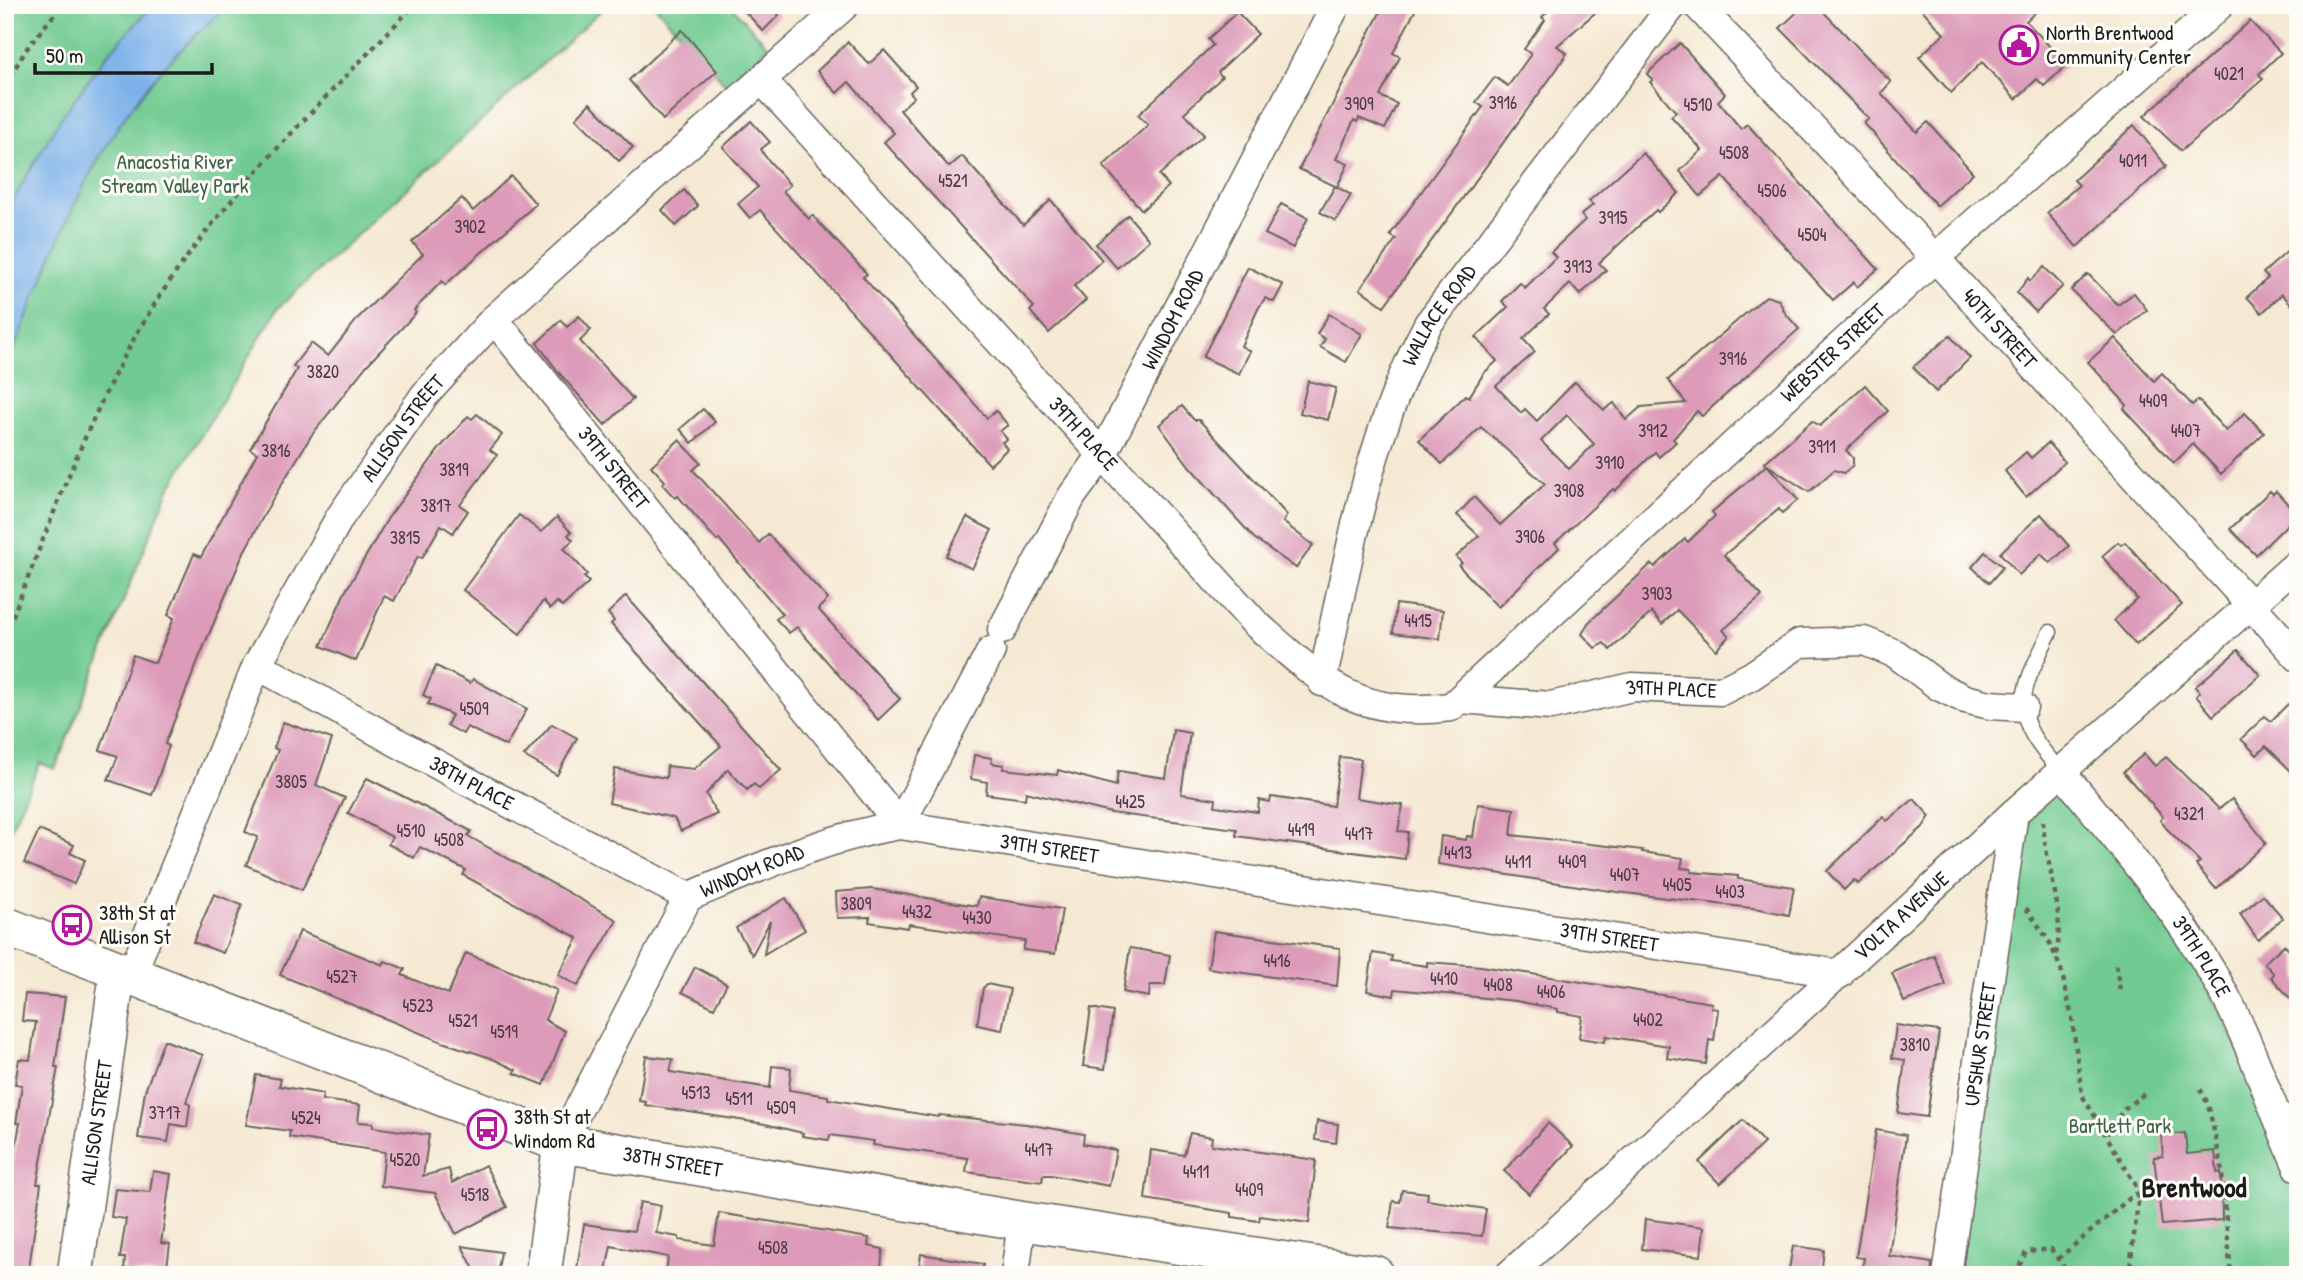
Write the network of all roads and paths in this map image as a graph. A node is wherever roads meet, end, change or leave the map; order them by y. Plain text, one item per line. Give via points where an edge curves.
1 (62, 5) edge
2 (414, 5) edge
3 (845, 5) edge
4 (1336, 5) edge
5 (1673, 5) edge
6 (1697, 5) edge
7 (2220, 5) edge
8 (762, 80) junction
9 (5, 84) edge
10 (1935, 258) junction
11 (494, 319) junction
12 (1103, 454) junction
13 (2298, 563) edge
14 (2252, 605) junction
15 (2050, 632) dead end
16 (5, 635) edge
17 (2298, 657) edge
18 (257, 665) junction
19 (1322, 682) junction
20 (1456, 703) junction
21 (2023, 707) junction
22 (2062, 771) junction
23 (2014, 813) junction
24 (2043, 816) dead end
25 (900, 825) junction
26 (688, 897) junction
27 (2019, 900) dead end
28 (5, 926) edge
29 (2056, 955) junction
30 (2116, 965) dead end
31 (124, 973) junction
32 (1840, 974) junction
33 (2120, 991) dead end
34 (2200, 1089) dead end
35 (2144, 1094) dead end
36 (2107, 1134) junction
37 (561, 1143) junction
38 (2298, 1167) edge
39 (2222, 1186) junction
40 (2234, 1186) dead end
41 (2158, 1192) dead end
42 (2138, 1194) junction
43 (1022, 1221) junction
44 (2058, 1259) junction
45 (75, 1275) edge
46 (543, 1275) edge
47 (1015, 1275) edge
48 (1375, 1275) edge
49 (1510, 1275) edge
50 (1947, 1275) edge
51 (2015, 1275) edge
52 (2062, 1275) edge
53 (2129, 1275) edge
54 (2231, 1275) edge

1 - 9 path
2 - 16 path via 251,179 156,303 105,395
3 - 8 street, ALLISON STREET
4 - 12 street, WINDOM ROAD
5 - 19 street, WALLACE ROAD via 1428,324 1407,364 1367,473
6 - 10 street, 40TH STREET
7 - 10 street, WEBSTER STREET
8 - 11 street, ALLISON STREET
8 - 12 street, 39TH PLACE
10 - 14 street, 40TH STREET
10 - 20 street, WEBSTER STREET
11 - 18 street, ALLISON STREET via 424,396 340,517
11 - 25 street, 39TH STREET
12 - 19 street, 39TH PLACE via 1255,623
12 - 25 street, WINDOM ROAD via 1072,496
13 - 14 street, VOLTA AVENUE
14 - 17 street, 40TH STREET
14 - 22 street, VOLTA AVENUE
15 - 21 lane via 2024,687
18 - 26 street, 38TH PLACE
18 - 31 street, ALLISON STREET
19 - 20 street, 39TH PLACE via 1373,704 1404,710
20 - 21 street, 39TH PLACE via 1551,706 1632,687 1721,691 1800,643 1864,641 1896,654 1940,687 1965,699
21 - 22 lane via 2042,751
22 - 23 street, VOLTA AVENUE
22 - 38 street, 39TH PLACE via 2164,902 2210,970 2230,1005
23 - 32 street, VOLTA AVENUE
23 - 50 street, UPSHUR STREET
24 - 29 path via 2048,866 2060,912
25 - 26 street, WINDOM ROAD via 846,836
25 - 32 street, 39TH STREET
26 - 37 street, WINDOM ROAD
27 - 29 path
28 - 31 main road, 38TH STREET
29 - 36 path via 2072,1018 2082,1094
30 - 33 path
31 - 37 main road, 38TH STREET
31 - 45 street, ALLISON STREET
32 - 49 street, VOLTA AVENUE
34 - 39 path via 2207,1104
35 - 36 path via 2124,1109
36 - 42 path
37 - 43 main road, 38TH STREET
37 - 46 street, WINDOM ROAD
39 - 40 path
39 - 54 path
41 - 42 path
42 - 44 path
42 - 53 path
43 - 47 street
43 - 48 main road, 38TH STREET
44 - 51 path via 2051,1249 2026,1252
44 - 52 path via 2065,1269

